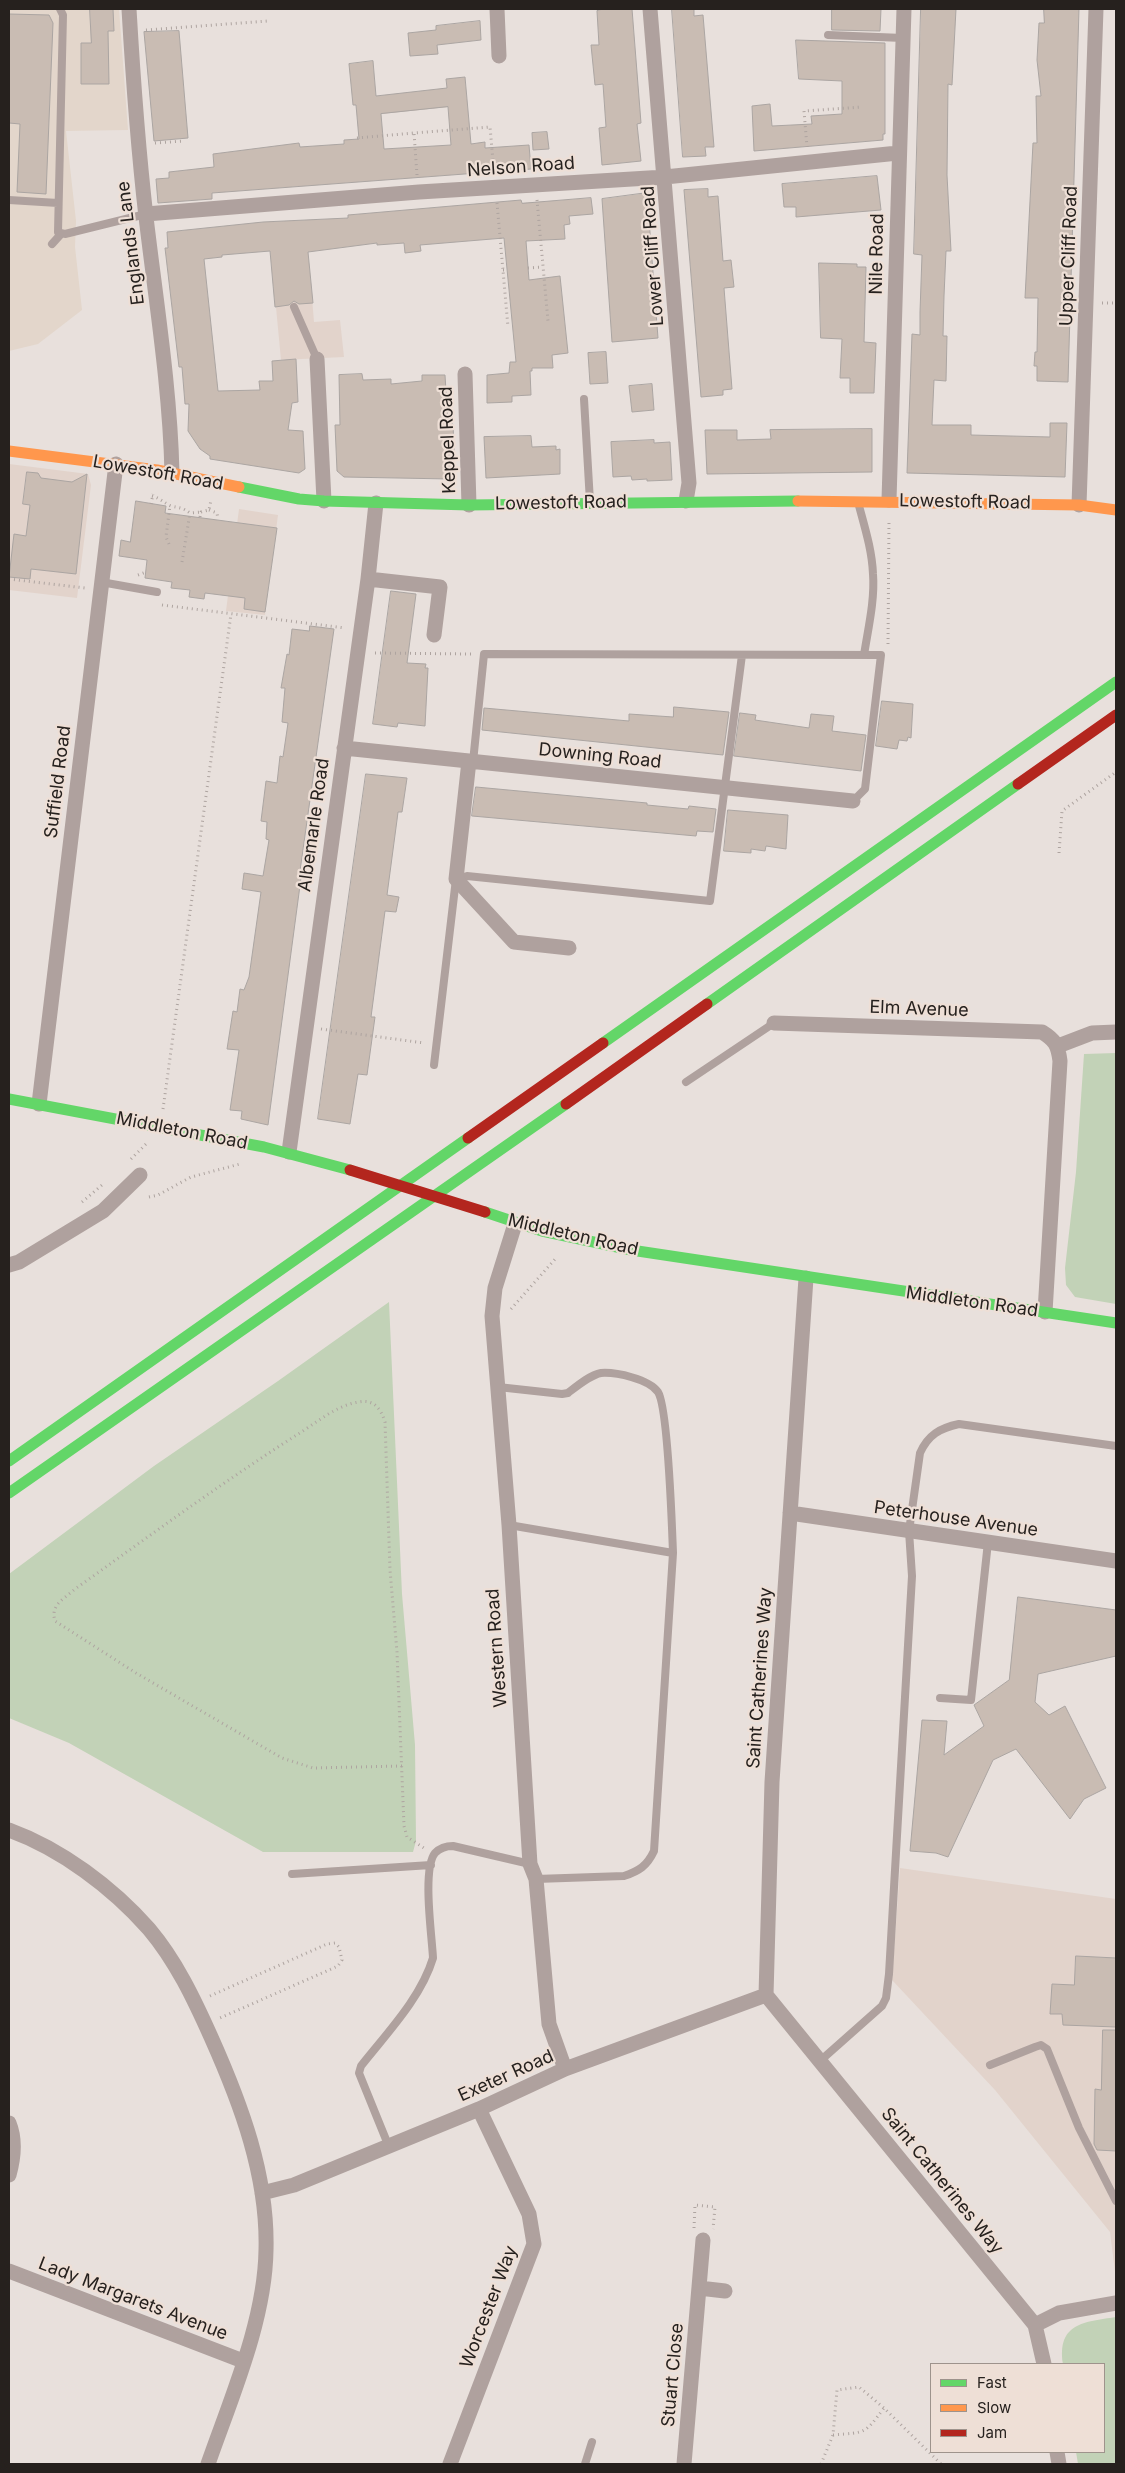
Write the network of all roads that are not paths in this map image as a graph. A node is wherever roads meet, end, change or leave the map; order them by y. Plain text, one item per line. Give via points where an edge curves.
1 (60, 9) edge
2 (129, 9) edge
3 (497, 9) edge
4 (650, 9) edge
5 (904, 9) edge
6 (1096, 9) edge
7 (828, 35) dead end
8 (903, 38) junction
9 (499, 56) dead end
10 (898, 153) junction
11 (665, 176) junction
12 (9, 200) edge
13 (58, 203) junction
14 (146, 214) junction
15 (61, 234) junction
16 (52, 244) dead end
17 (294, 307) dead end
18 (317, 359) joint
19 (465, 374) dead end
20 (584, 399) dead end
21 (9, 451) edge
22 (116, 464) junction
23 (172, 473) junction
24 (857, 500) junction
25 (889, 500) junction
26 (324, 501) junction
27 (686, 501) junction
28 (590, 502) junction
29 (376, 503) junction
30 (468, 505) junction
31 (1079, 505) junction
32 (1116, 510) edge
33 (368, 579) junction
34 (101, 586) junction
35 (157, 592) dead end
36 (434, 636) dead end
37 (742, 655) junction
38 (864, 655) junction
39 (1116, 682) edge
40 (1116, 715) edge
41 (344, 748) junction
42 (471, 761) junction
43 (726, 788) junction
44 (853, 801) joint
45 (456, 879) junction
46 (569, 948) dead end
47 (774, 1023) joint
48 (1116, 1032) edge
49 (1058, 1046) junction
50 (434, 1064) dead end
51 (686, 1082) dead end
52 (9, 1099) edge
53 (39, 1104) junction
54 (289, 1152) junction
55 (140, 1175) dead end
56 (515, 1224) junction
57 (9, 1265) edge
58 (806, 1278) junction
59 (1045, 1312) junction
60 (1116, 1323) edge
61 (498, 1387) junction
62 (1116, 1446) edge
63 (9, 1461) edge
64 (9, 1493) edge
65 (790, 1513) junction
66 (509, 1525) junction
67 (909, 1531) junction
68 (988, 1542) junction
69 (673, 1552) junction
70 (1116, 1561) edge
71 (940, 1698) dead end
72 (10, 1835) edge
73 (530, 1864) junction
74 (431, 1865) junction
75 (292, 1874) dead end
76 (536, 1879) junction
77 (766, 1995) junction
78 (820, 2062) junction
79 (990, 2065) dead end
80 (566, 2069) junction
81 (479, 2109) junction
82 (9, 2123) edge
83 (389, 2147) junction
84 (9, 2175) edge
85 (262, 2193) junction
86 (1116, 2200) edge
87 (703, 2237) road end
88 (9, 2272) edge
89 (699, 2288) junction
90 (726, 2291) dead end
91 (1116, 2303) edge
92 (1035, 2325) junction
93 (244, 2361) junction
94 (1044, 2363) edge
95 (592, 2442) dead end
96 (208, 2464) edge
97 (450, 2464) edge
98 (585, 2464) edge
99 (684, 2464) edge

1 - 13 lane via 63,15
2 - 14 street, Englands Lane
3 - 9 street
4 - 11 street, Lower Cliff Road
5 - 8 street, Nile Road
6 - 31 street, Upper Cliff Road
7 - 8 lane
8 - 10 street, Nile Road
10 - 11 street, Nelson Road
10 - 25 street, Nile Road
11 - 14 street, Nelson Road
11 - 27 street, Lower Cliff Road via 689,483
12 - 13 lane
13 - 15 lane via 58,232
14 - 15 lane
14 - 23 street, Englands Lane via 166,369
15 - 16 lane
17 - 18 lane
18 - 26 street
19 - 30 street, Keppel Road
20 - 28 lane
21 - 22 main road, Lowestoft Road
22 - 23 main road, Lowestoft Road
22 - 34 street, Suffield Road
23 - 26 main road, Lowestoft Road via 299,499
24 - 25 main road, Lowestoft Road
24 - 27 main road, Lowestoft Road
24 - 38 lane via 874,575
25 - 31 main road, Lowestoft Road
26 - 29 main road, Lowestoft Road
27 - 28 main road, Lowestoft Road
28 - 30 main road, Lowestoft Road
29 - 30 main road, Lowestoft Road
29 - 33 street, Albemarle Road
31 - 32 main road, Lowestoft Road
33 - 36 street via 440,587
33 - 41 street, Albemarle Road
34 - 35 lane
34 - 53 street, Suffield Road
37 - 38 lane
37 - 42 lane via 484,654
37 - 43 lane
38 - 44 lane via 881,655 865,789
39 - 63 main road
40 - 64 main road
41 - 42 street, Downing Road
41 - 54 street, Albemarle Road
42 - 43 street, Downing Road
42 - 45 street
43 - 44 street, Downing Road
43 - 45 lane via 710,901 467,876
45 - 46 street via 514,942
45 - 50 lane
47 - 49 street, Elm Avenue via 1042,1032
47 - 51 lane
48 - 49 street via 1092,1033
49 - 59 street via 1060,1061
52 - 53 main road, Middleton Road
53 - 54 main road, Middleton Road
54 - 56 main road, Middleton Road, bridge
55 - 57 street via 103,1211
56 - 58 main road, Middleton Road via 612,1246
56 - 61 street, Western Road via 494,1288 492,1316
58 - 59 main road, Middleton Road
58 - 65 street, Saint Catherines Way
59 - 60 main road, Middleton Road
61 - 66 street, Western Road
61 - 69 lane via 562,1394 602,1373 637,1378 650,1384 658,1393 663,1409
62 - 67 lane via 959,1424 944,1427 932,1434 920,1453
65 - 67 street, Peterhouse Avenue
65 - 77 street, Saint Catherines Way via 772,1782
66 - 69 lane
66 - 73 street, Western Road
67 - 68 street, Peterhouse Avenue
67 - 78 lane via 912,1576 886,1998 869,2020
68 - 70 street, Peterhouse Avenue
68 - 71 lane via 971,1700
69 - 76 lane via 654,1851 648,1863 624,1876
72 - 85 street via 61,1855 116,1897 150,1930 188,1985 228,2076 256,2158
73 - 74 lane via 453,1846 436,1853
73 - 76 street, Western Road
74 - 75 lane
74 - 83 lane via 428,1884 434,1958 430,1970 361,2066 360,2073
76 - 80 street, Western Road via 550,2024
77 - 78 street, Saint Catherines Way
77 - 80 street, Exeter Road
78 - 92 street, Saint Catherines Way
79 - 86 lane via 1035,2047 1048,2048 1079,2128
80 - 81 street, Exeter Road
81 - 83 street, Exeter Road
81 - 97 street, Worcester Way via 529,2214 534,2244
82 - 84 street via 14,2136
83 - 85 street, Exeter Road via 294,2185
85 - 93 street via 266,2251 260,2299
87 - 89 street, Stuart Close
88 - 93 street, Lady Margarets Avenue
89 - 90 street
89 - 99 street, Stuart Close
91 - 92 street via 1059,2313
92 - 94 street
93 - 96 street
95 - 98 lane

